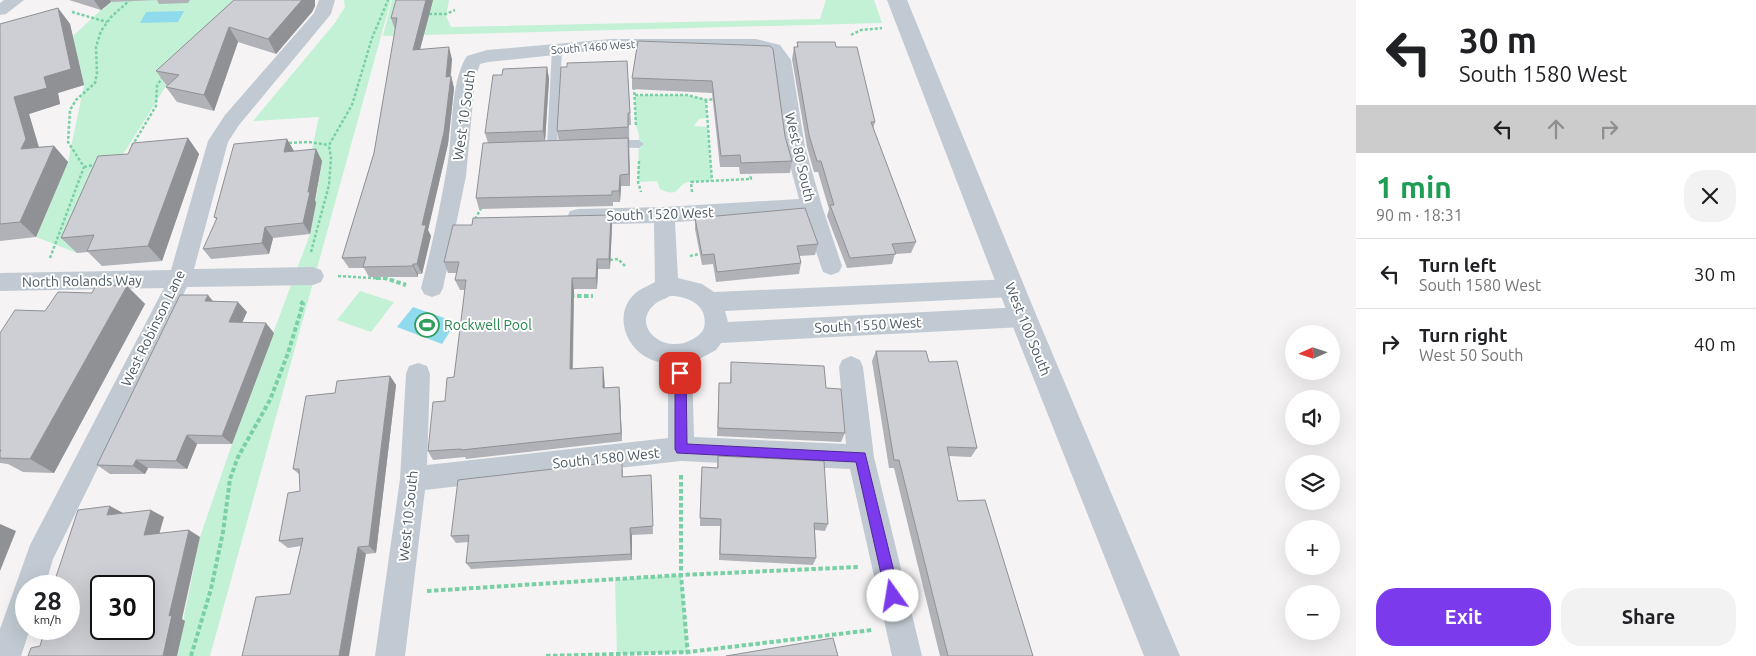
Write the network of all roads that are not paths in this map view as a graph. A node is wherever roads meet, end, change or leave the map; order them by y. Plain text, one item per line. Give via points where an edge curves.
1 (16, 0) edge
2 (327, 0) edge
3 (897, 0) edge
4 (0, 10) edge
5 (557, 49) junction
6 (774, 49) joint
7 (472, 60) joint
8 (639, 144) road end
9 (600, 145) edge
10 (552, 146) edge
11 (811, 206) junction
12 (480, 211) edge
13 (664, 215) junction
14 (563, 217) edge
15 (449, 219) junction
16 (831, 266) dead end
17 (309, 276) road end
18 (180, 279) junction
19 (0, 282) edge
20 (667, 287) junction
21 (432, 288) road end
22 (1012, 288) junction
23 (710, 302) junction
24 (1023, 317) junction
25 (714, 333) junction
26 (680, 355) junction
27 (851, 367) dead end
28 (418, 374) dead end
29 (681, 449) junction
30 (861, 457) junction
31 (413, 479) junction
32 (34, 575) edge
33 (15, 629) edge
34 (6, 656) edge
35 (390, 656) edge
36 (907, 656) edge
37 (1162, 656) edge

1 - 4 street
2 - 18 street, West Robinson Lane via 322,14 218,141
3 - 22 street, West 100 South
5 - 6 street, South 1460 West via 611,44 756,44
5 - 7 street, South 1460 West
5 - 10 lane
6 - 11 street, West 80 South via 782,60 795,147
7 - 15 street, West 10 South via 465,86
8 - 9 lane
11 - 13 street, South 1520 West
11 - 16 street, West 80 South
12 - 15 street
13 - 14 street, South 1520 West
13 - 20 street
15 - 21 street, West 10 South
17 - 18 street, North Rolands Way
18 - 19 street, North Rolands Way
18 - 32 street, West Robinson Lane via 40,555
20 - 23 street via 692,289
20 - 26 street via 644,298 636,308 635,332 652,350
22 - 23 street, South 1550 West
22 - 24 street, West 100 South
23 - 25 street via 717,322
24 - 25 street, South 1550 West
24 - 37 street, West 100 South
25 - 26 street via 701,348
26 - 29 street
27 - 30 street
28 - 31 street, West 10 South
29 - 30 street, South 1580 West
29 - 31 street, South 1580 West
30 - 36 street
31 - 35 street, West 10 South
33 - 34 street

